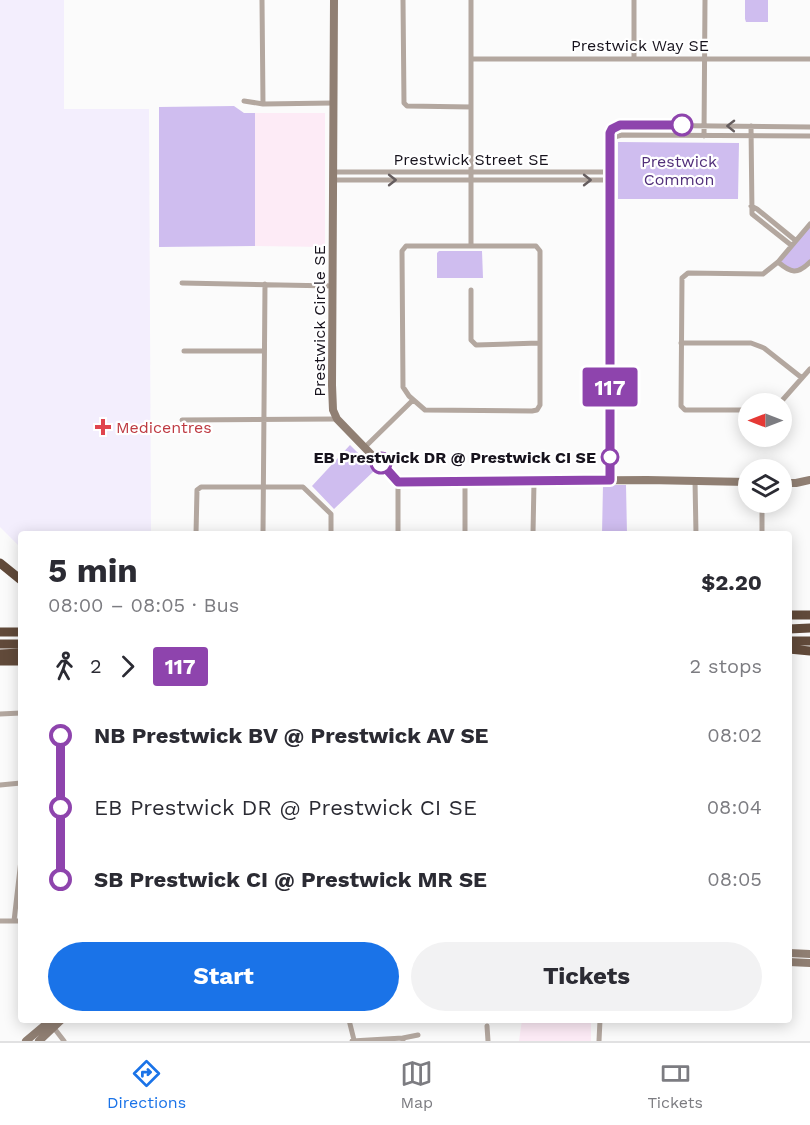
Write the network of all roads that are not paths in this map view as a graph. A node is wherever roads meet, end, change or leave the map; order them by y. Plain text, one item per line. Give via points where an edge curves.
1 (262, 0) edge
2 (334, 0) edge
3 (403, 0) edge
4 (471, 0) edge
5 (634, 0) edge
6 (705, 0) edge
7 (634, 58) junction
8 (705, 58) junction
9 (471, 59) junction
10 (810, 59) edge
11 (244, 101) dead end
12 (333, 103) junction
13 (263, 104) junction
14 (471, 107) junction
15 (704, 125) junction
16 (751, 126) junction
17 (810, 127) edge
18 (704, 136) junction
19 (751, 136) junction
20 (810, 136) edge
21 (610, 138) junction
22 (471, 172) junction
23 (609, 172) junction
24 (333, 176) junction
25 (471, 180) junction
26 (609, 180) junction
27 (810, 224) edge
28 (793, 243) junction
29 (471, 246) junction
30 (778, 262) junction
31 (810, 262) edge
32 (182, 283) dead end
33 (265, 284) junction
34 (333, 286) junction
35 (471, 290) dead end
36 (539, 343) junction
37 (681, 343) junction
38 (184, 351) dead end
39 (264, 351) junction
40 (810, 369) edge
41 (802, 378) junction
42 (789, 393) edge
43 (413, 400) junction
44 (738, 410) edge
45 (264, 419) junction
46 (336, 419) junction
47 (182, 420) dead end
48 (365, 447) junction
49 (610, 480) junction
50 (696, 480) junction
51 (810, 480) edge
52 (398, 482) junction
53 (465, 482) junction
54 (534, 482) junction
55 (738, 482) edge
56 (792, 482) edge
57 (263, 487) junction
58 (762, 513) edge
59 (196, 531) edge
60 (263, 531) edge
61 (331, 531) edge
62 (398, 531) edge
63 (465, 531) edge
64 (532, 531) edge
65 (696, 531) edge
66 (762, 531) edge
67 (0, 563) edge
68 (18, 578) edge
69 (792, 615) edge
70 (810, 615) edge
71 (810, 628) edge
72 (792, 629) edge
73 (0, 632) edge
74 (18, 632) edge
75 (792, 641) edge
76 (810, 641) edge
77 (0, 644) edge
78 (18, 644) edge
79 (792, 650) edge
80 (810, 651) edge
81 (18, 653) edge
82 (0, 654) edge
83 (0, 661) edge
84 (18, 661) edge
85 (18, 713) edge
86 (0, 714) edge
87 (18, 783) edge
88 (0, 785) edge
89 (0, 921) edge
90 (18, 921) edge
91 (792, 953) edge
92 (810, 954) edge
93 (792, 962) edge
94 (810, 963) edge
95 (350, 1023) edge
96 (600, 1023) edge
97 (52, 1024) edge
98 (488, 1026) dead end
99 (418, 1035) dead end
100 (403, 1040) edge
101 (26, 1041) edge
102 (39, 1041) edge
103 (64, 1041) edge
104 (353, 1041) edge
105 (488, 1041) edge
106 (599, 1041) edge

1 - 13 street
2 - 12 street, Prestwick Circle SE
3 - 14 street via 404,103
4 - 9 street
5 - 7 street
6 - 8 street
7 - 8 street, Prestwick Way SE
7 - 9 street, Prestwick Way SE
8 - 10 street, Prestwick Way SE
8 - 15 street
9 - 14 street
11 - 13 street
12 - 13 street
12 - 24 street, Prestwick Circle SE
14 - 22 street
16 -> 15 street
15 - 18 street
15 - 21 street via 620,125 612,129
16 - 17 street
16 - 19 street
18 - 19 street
18 - 21 street
19 - 20 street
19 - 28 street via 751,206
21 - 23 street
22 - 23 street, Prestwick Street SE
22 - 24 street, Prestwick Street SE
22 - 25 street
23 - 26 street
24 -> 25 street, Prestwick Street SE
24 - 34 street, Prestwick Circle SE
25 -> 26 street, Prestwick Street SE
25 - 29 street
26 - 49 street
27 - 28 street
28 - 30 street
29 - 36 street via 536,246 540,251
29 - 43 street via 406,246 402,251 403,387
30 - 31 street via 791,272
30 - 37 street via 763,274 688,273 682,278
32 - 33 street
33 - 34 street
33 - 39 street
34 - 46 street, Prestwick Circle SE via 332,386
35 - 36 street via 471,340 476,345
36 - 43 street via 537,410 425,410
37 - 41 street via 751,344 764,348
37 - 44 street via 681,406 685,410
38 - 39 street
39 - 45 street
40 - 41 street
41 - 42 street
43 - 48 street
45 - 46 street
45 - 47 street
45 - 57 street
46 - 48 street, Prestwick Circle SE
48 - 52 street, Prestwick Circle SE
49 - 50 street
49 - 54 street
50 - 55 street
50 - 65 street
51 - 56 street
52 - 53 street
52 - 62 street
53 - 54 street
53 - 63 street
54 - 64 street
57 - 59 street via 201,487 197,490
57 - 60 street
57 - 61 street via 308,490 331,514
58 - 66 street
67 - 68 highway
69 - 70 highway
71 - 72 highway
73 - 74 highway
75 - 76 highway
77 - 78 highway
79 - 80 highway
81 - 82 highway
83 - 84 highway
85 - 86 street
87 - 88 street
89 - 90 street
91 - 92 street
93 - 94 street
95 - 104 street
96 - 106 street
97 - 101 street
97 - 102 street
97 - 103 street
98 - 105 street
99 - 100 street
100 - 104 street

